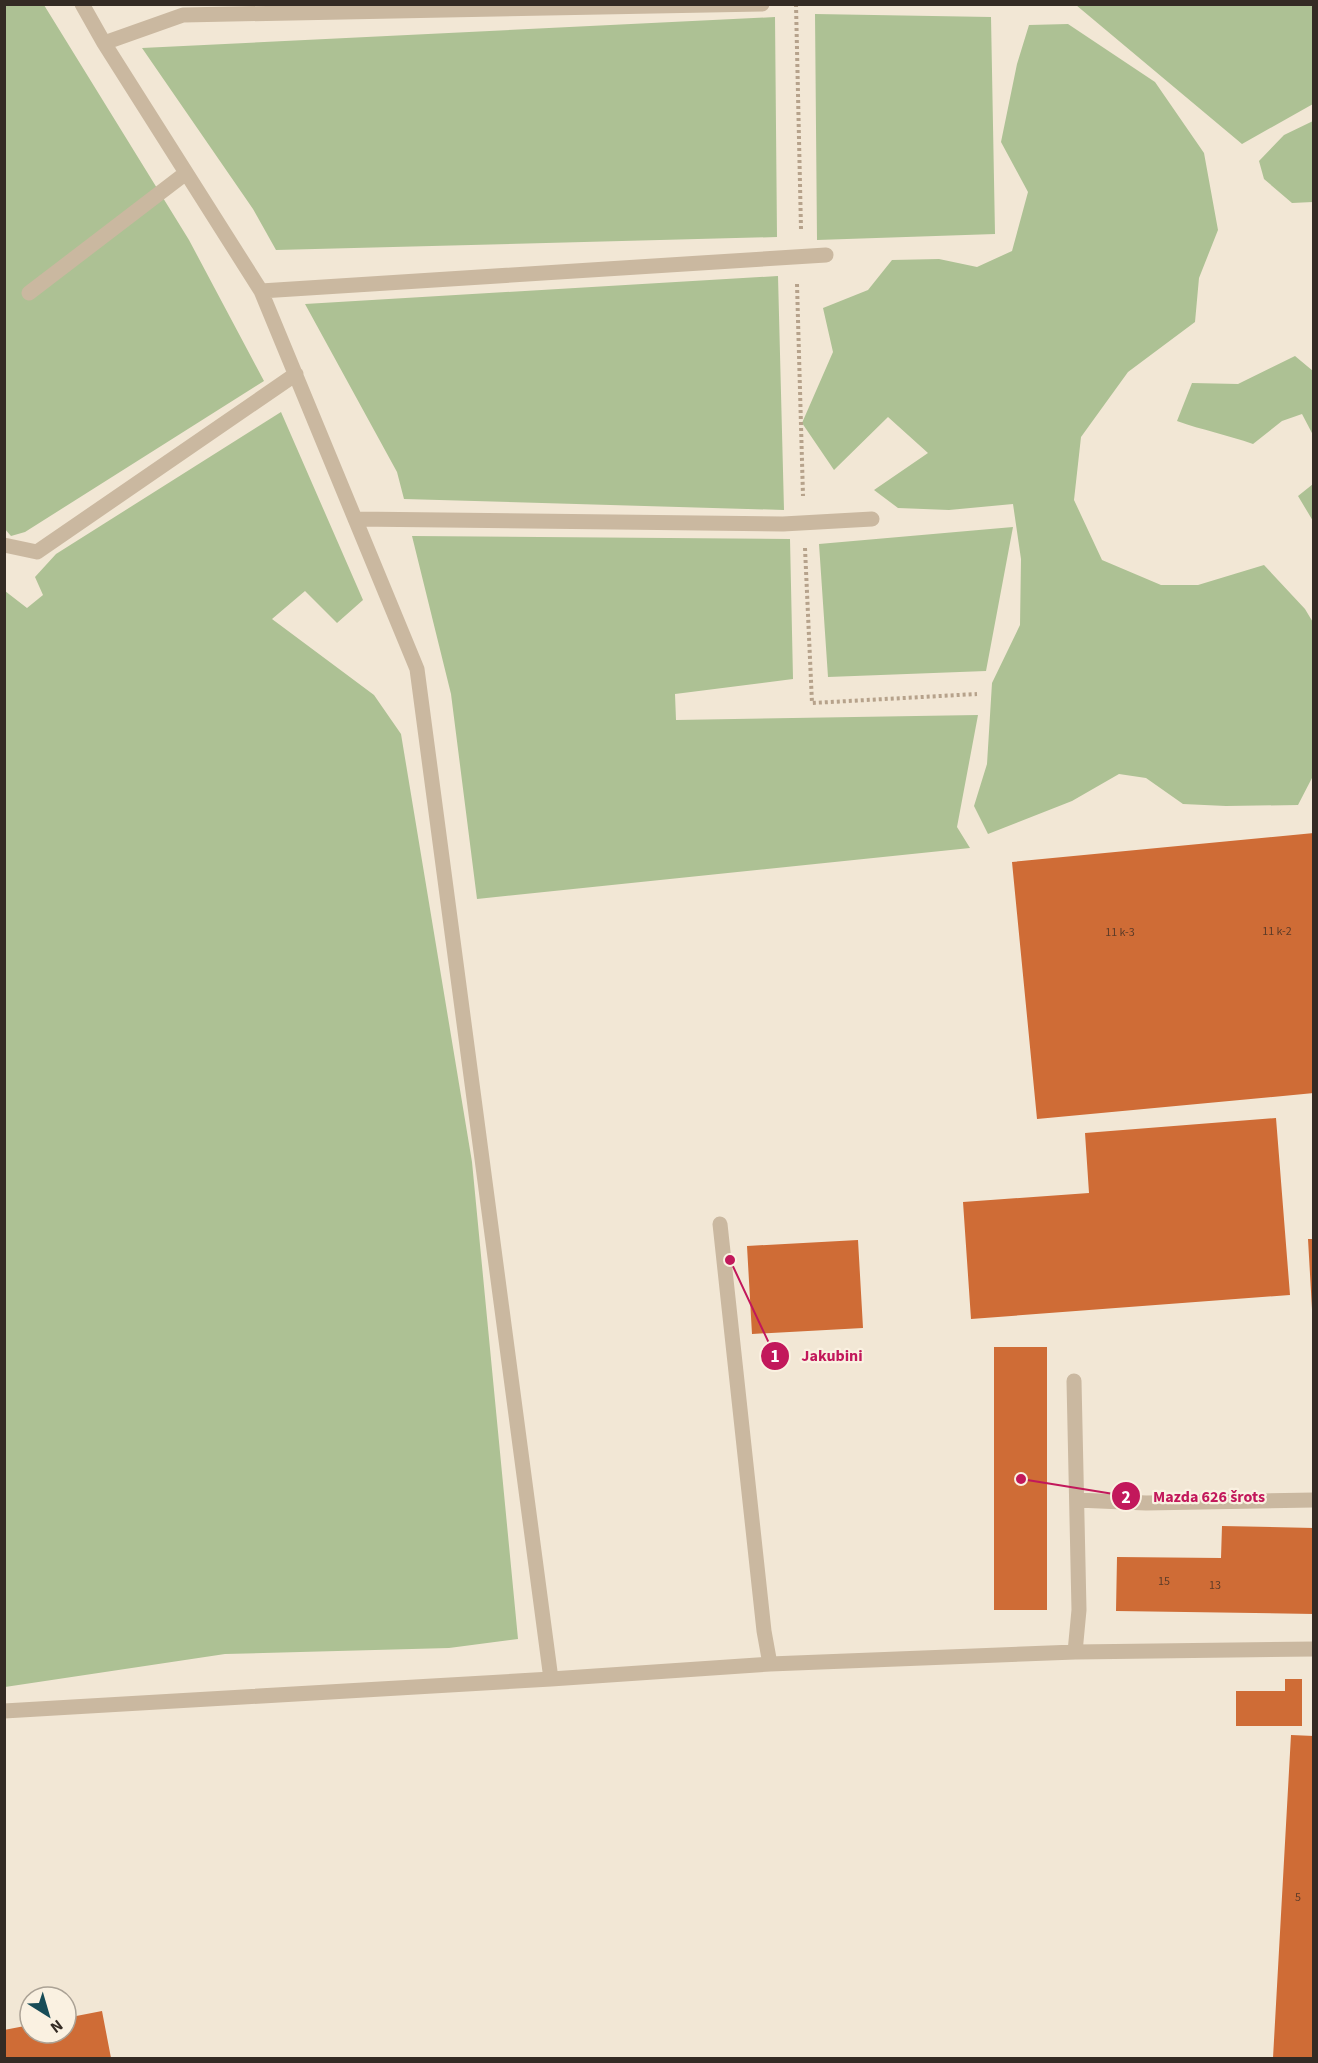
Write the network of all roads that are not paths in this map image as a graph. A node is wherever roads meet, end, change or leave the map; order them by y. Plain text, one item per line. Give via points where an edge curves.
1 (82, 4) edge
2 (762, 4) edge
3 (104, 43) junction
4 (186, 173) junction
5 (826, 255) dead end
6 (261, 291) junction
7 (29, 293) dead end
8 (296, 374) junction
9 (356, 519) junction
10 (872, 519) dead end
11 (4, 545) edge
12 (720, 1224) dead end
13 (1074, 1381) dead end
14 (1077, 1500) junction
15 (1314, 1500) edge
16 (1314, 1650) edge
17 (1075, 1652) junction
18 (770, 1664) junction
19 (551, 1679) junction
20 (4, 1711) edge

1 - 3 street
2 - 3 street via 183,15
3 - 4 street
4 - 6 street
4 - 7 street
5 - 6 street
6 - 8 street
8 - 9 street
8 - 11 street via 37,552
9 - 10 street via 783,524
9 - 19 street via 417,669
12 - 18 street
13 - 14 street
14 - 15 street
14 - 17 street via 1079,1610
16 - 17 street
17 - 18 street
18 - 19 street
19 - 20 street

